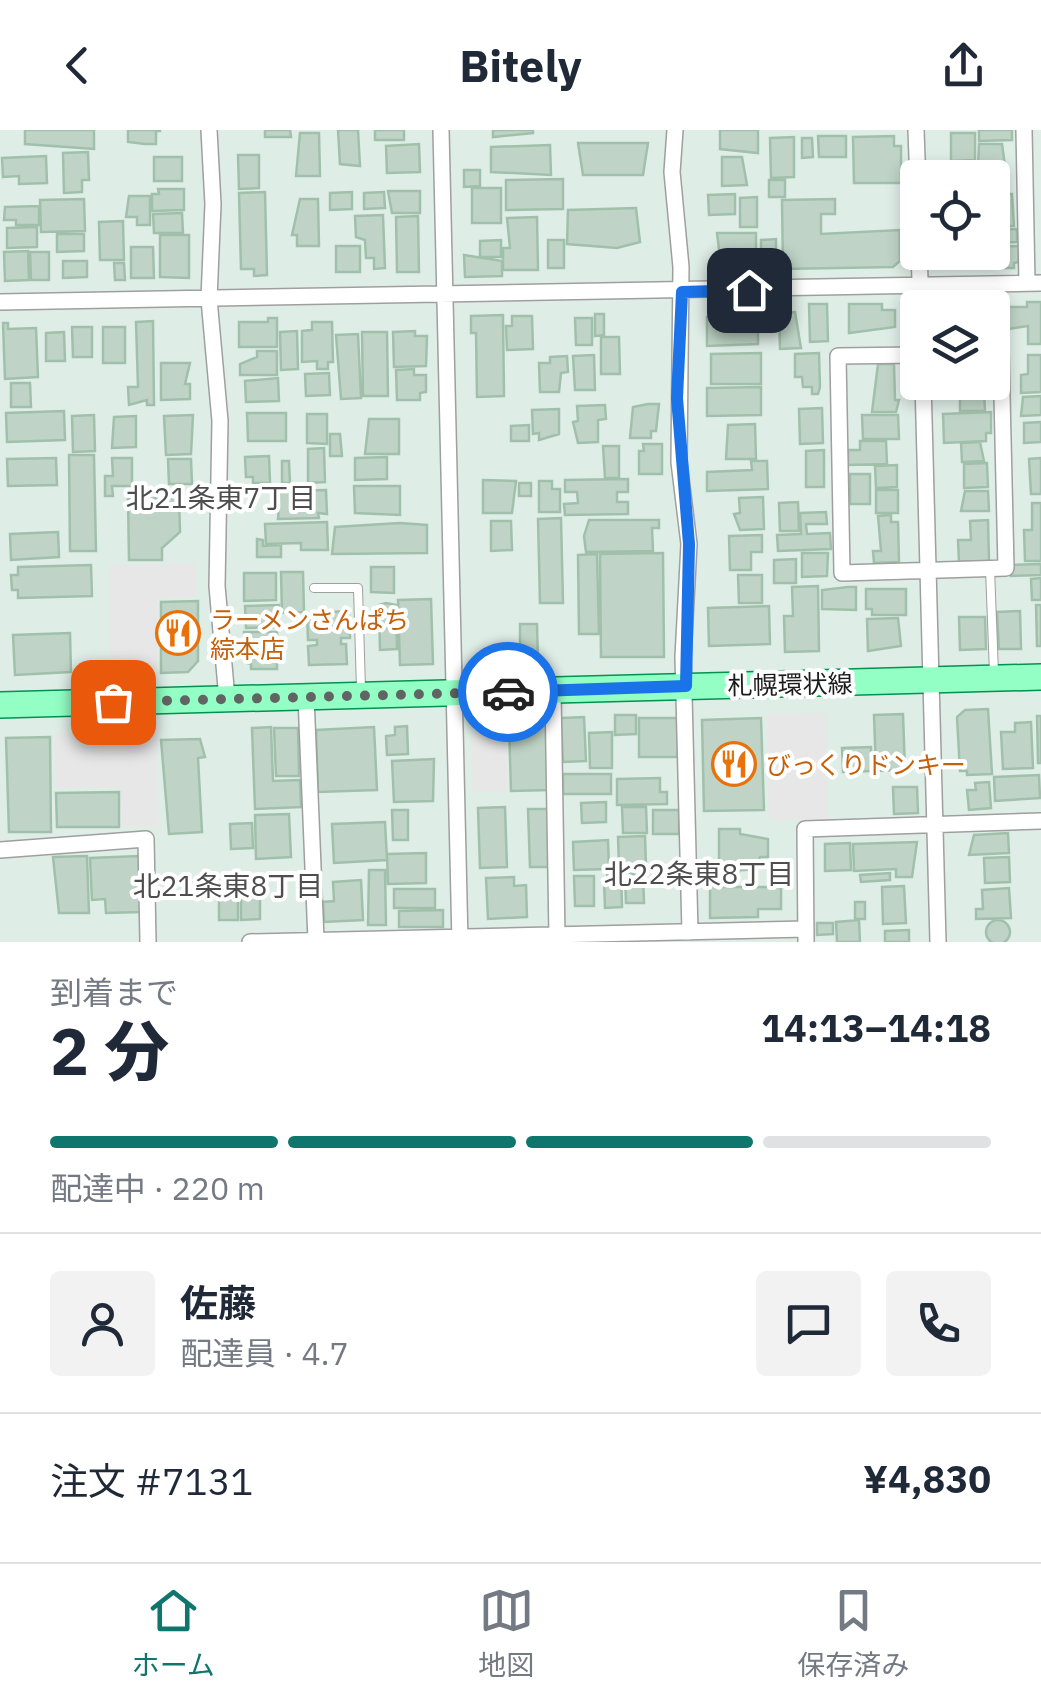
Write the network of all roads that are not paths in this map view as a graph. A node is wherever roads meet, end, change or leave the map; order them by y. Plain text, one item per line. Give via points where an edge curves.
1 (209, 130) edge
2 (441, 130) edge
3 (675, 130) edge
4 (916, 130) edge
5 (1024, 130) edge
6 (917, 160) edge
7 (920, 270) edge
8 (1034, 283) edge
9 (920, 284) junction
10 (920, 290) edge
11 (682, 292) junction
12 (446, 294) junction
13 (208, 298) junction
14 (0, 302) edge
15 (900, 354) edge
16 (924, 400) edge
17 (1002, 400) edge
18 (990, 569) junction
19 (929, 570) junction
20 (314, 588) dead end
21 (1041, 677) edge
22 (994, 678) junction
23 (932, 680) junction
24 (686, 686) junction
25 (553, 692) junction
26 (454, 693) junction
27 (362, 695) junction
28 (306, 697) junction
29 (227, 700) junction
30 (0, 705) edge
31 (1041, 821) edge
32 (936, 824) junction
33 (0, 850) edge
34 (690, 932) junction
35 (806, 936) edge
36 (558, 937) junction
37 (316, 940) edge
38 (460, 941) edge
39 (148, 942) edge
40 (250, 942) edge
41 (938, 942) edge

1 - 13 street
2 - 12 street
3 - 11 street
4 - 6 street
5 - 8 street
7 - 9 street
8 - 9 street
9 - 10 street
9 - 11 street
11 - 12 street
11 - 24 street via 677,398 689,544
12 - 13 street
12 - 26 street
13 - 14 street
13 - 29 street via 220,421 217,586
15 - 19 street via 838,356 842,573
16 - 19 street
17 - 18 street via 1006,568
18 - 19 street
18 - 22 lane
19 - 23 street
20 - 27 lane via 358,588
21 - 22 main road, 札幌環状線
22 - 23 main road, 札幌環状線
23 - 24 main road, 札幌環状線
23 - 32 street
24 - 25 main road, 札幌環状線
24 - 34 street
25 - 26 main road, 札幌環状線
25 - 36 street
26 - 27 main road, 札幌環状線
26 - 38 street
27 - 28 main road, 札幌環状線
28 - 29 main road, 札幌環状線
28 - 37 street
29 - 30 main road, 札幌環状線
31 - 32 street
32 - 35 street via 805,828
32 - 41 street
33 - 39 street via 146,839
34 - 35 street
34 - 36 street
36 - 38 street
37 - 38 street
37 - 40 street

